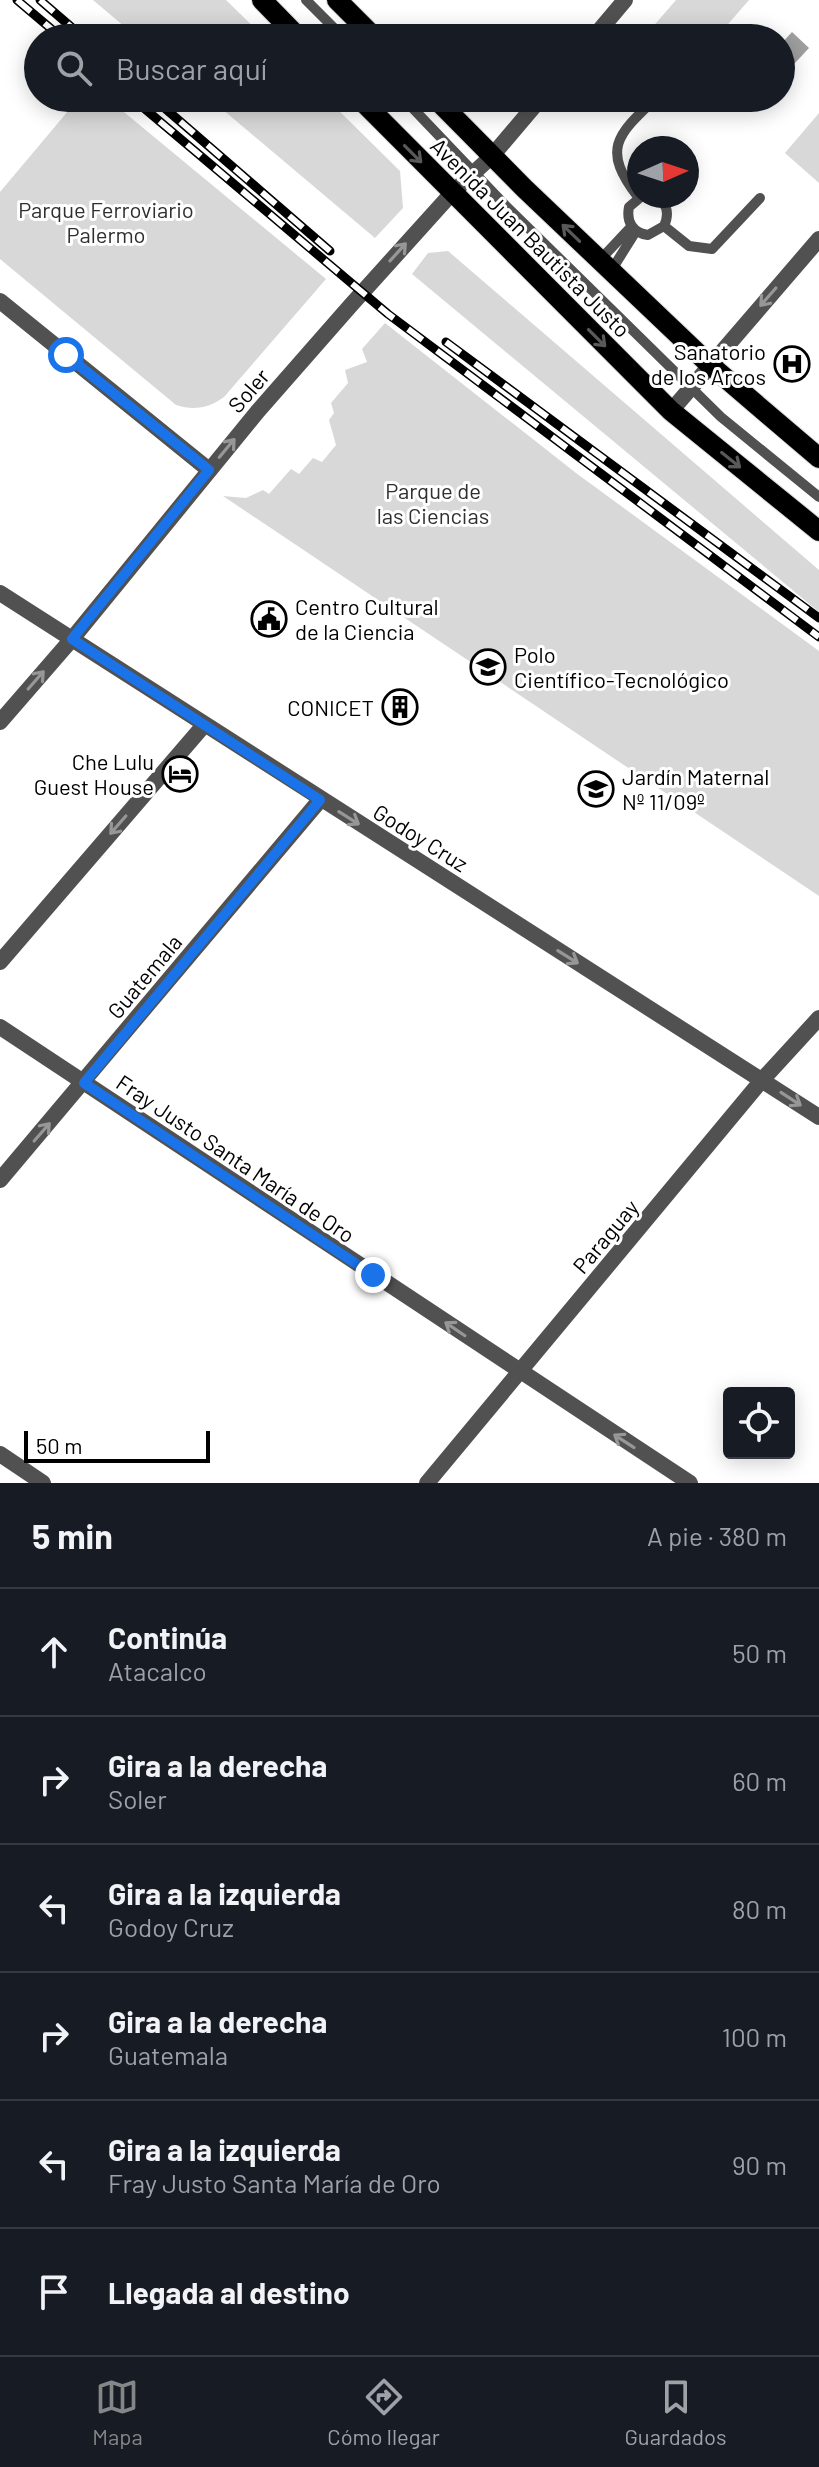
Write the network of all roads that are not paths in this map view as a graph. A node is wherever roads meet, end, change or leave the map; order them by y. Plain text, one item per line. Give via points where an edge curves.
1 (262, 0) edge
2 (306, 0) edge
3 (337, 0) edge
4 (625, 0) edge
5 (285, 24) edge
6 (330, 24) edge
7 (361, 24) edge
8 (605, 24) edge
9 (373, 112) edge
10 (417, 112) edge
11 (449, 112) edge
12 (529, 112) edge
13 (643, 112) edge
14 (492, 156) junction
15 (475, 172) junction
16 (627, 184) edge
17 (452, 193) junction
18 (760, 198) dead end
19 (629, 208) edge
20 (667, 208) edge
21 (664, 226) junction
22 (634, 229) junction
23 (819, 239) edge
24 (605, 266) junction
25 (0, 301) edge
26 (709, 364) junction
27 (690, 387) junction
28 (671, 411) junction
29 (819, 458) edge
30 (209, 470) junction
31 (819, 497) edge
32 (819, 531) edge
33 (0, 593) edge
34 (72, 639) junction
35 (0, 722) edge
36 (205, 724) junction
37 (320, 800) junction
38 (0, 962) edge
39 (819, 1018) edge
40 (0, 1027) edge
41 (762, 1080) junction
42 (84, 1083) junction
43 (819, 1117) edge
44 (0, 1180) edge
45 (520, 1373) junction
46 (0, 1454) edge
47 (43, 1483) edge
48 (427, 1483) edge
49 (690, 1483) edge

1 - 5 main road
2 - 6 lane
3 - 7 main road
4 - 8 street
9 -> 17 main road, Avenida Juan Bautista Justo
10 - 15 lane
11 - 14 main road, Avenida Juan Bautista Justo
12 - 14 street, Soler
13 - 16 lane via 617,146 616,162
14 - 15 street, Soler
24 -> 14 main road, Avenida Juan Bautista Justo
15 - 17 street, Soler
15 - 27 lane
17 -> 28 main road, Avenida Juan Bautista Justo
30 -> 17 street, Soler
18 - 21 lane via 712,249 689,246
19 - 22 lane
20 - 21 lane
21 - 22 lane via 654,234
22 - 24 lane
23 -> 26 street
24 - 26 main road, Avenida Juan Bautista Justo
25 - 30 street
26 - 27 street
26 - 29 main road, Avenida Juan Bautista Justo
27 - 28 street
27 - 31 lane
28 -> 32 main road, Avenida Juan Bautista Justo
30 - 34 street, Soler
33 - 34 street, Godoy Cruz
35 -> 34 street, Soler
34 - 36 street, Godoy Cruz
36 - 37 street, Godoy Cruz
36 -> 38 street
37 -> 41 street, Godoy Cruz
37 - 42 street, Guatemala
39 - 41 street, Paraguay
40 - 42 street, Fray Justo Santa María de Oro
41 -> 43 street, Godoy Cruz
41 - 45 street, Paraguay
44 -> 42 street, Guatemala
45 -> 42 street, Fray Justo Santa María de Oro
45 - 48 street, Paraguay
49 -> 45 street, Fray Justo Santa María de Oro
46 - 47 street

